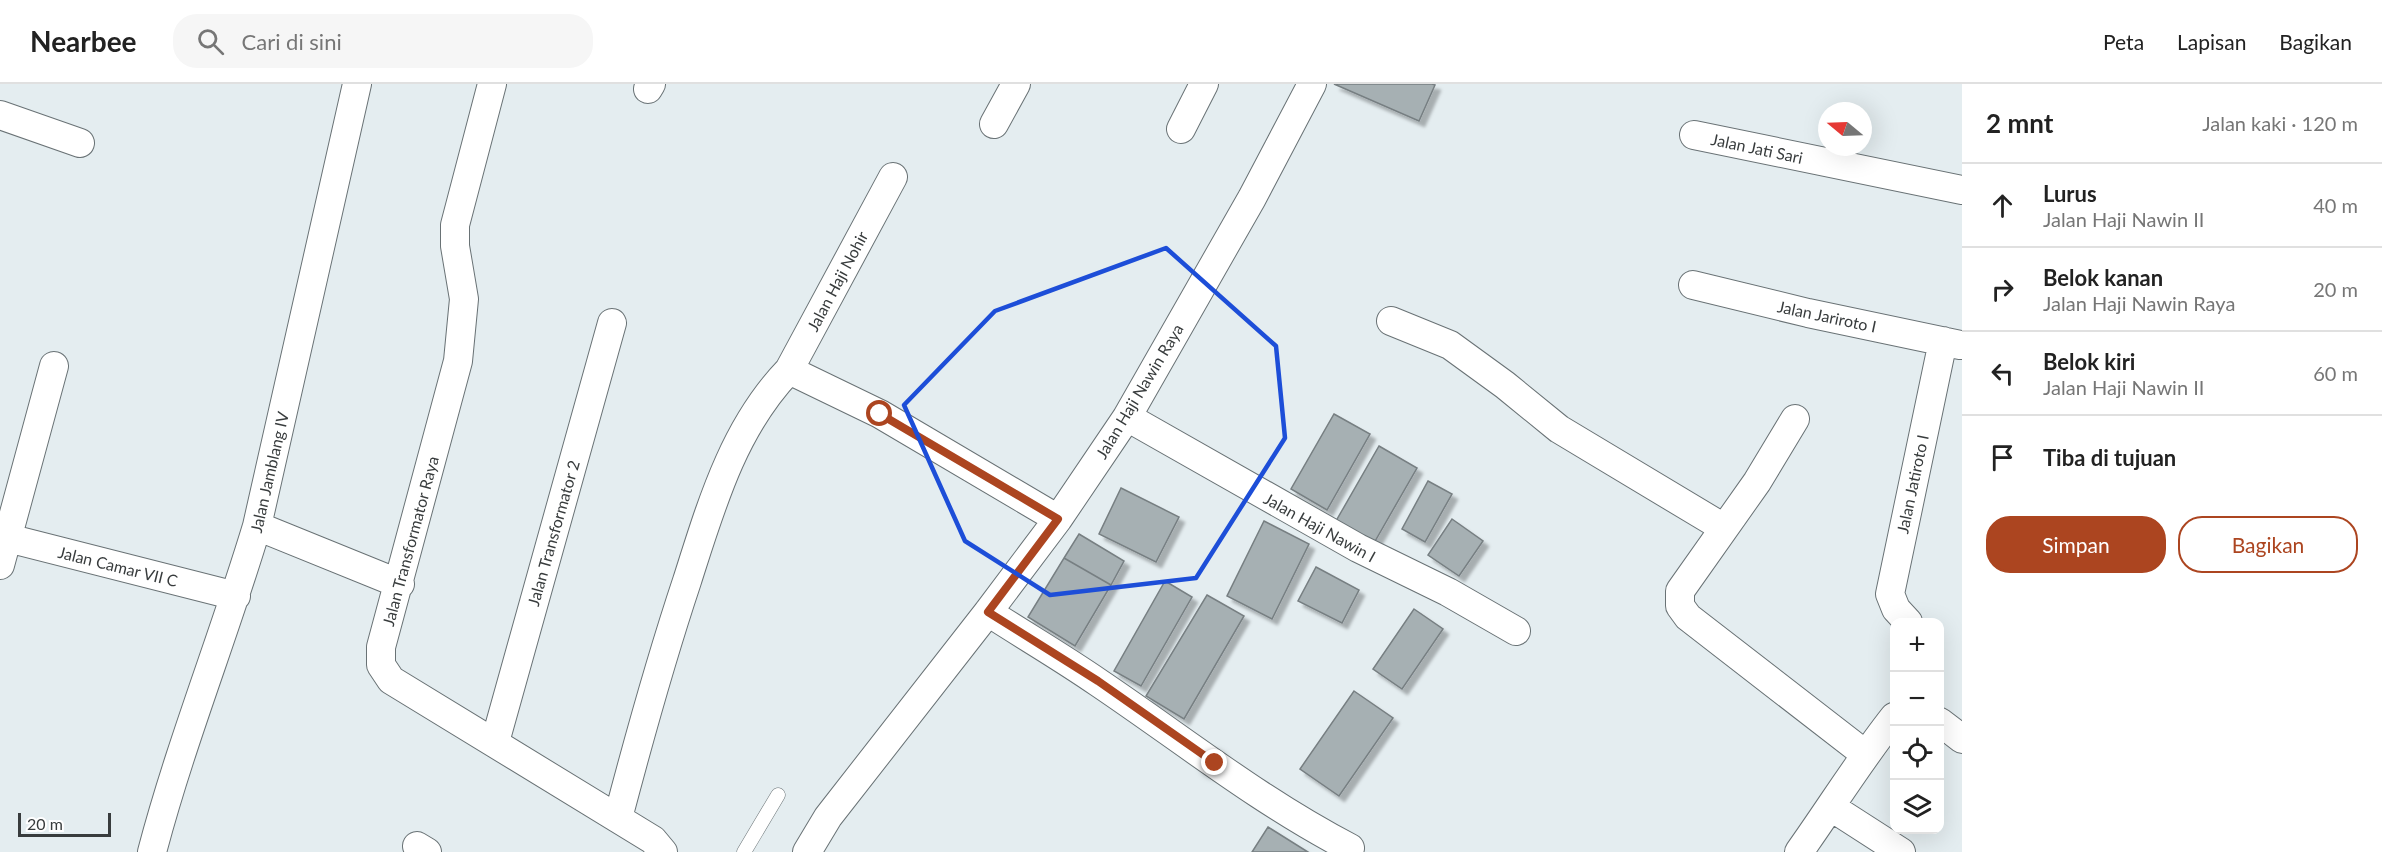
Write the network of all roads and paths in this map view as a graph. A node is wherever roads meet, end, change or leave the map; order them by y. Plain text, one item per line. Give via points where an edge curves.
1 (357, 84) edge
2 (492, 84) edge
3 (1016, 84) edge
4 (1204, 84) edge
5 (1312, 84) edge
6 (0, 115) edge
7 (994, 124) dead end
8 (1181, 129) dead end
9 (1694, 135) dead end
10 (80, 143) dead end
11 (893, 177) dead end
12 (1962, 190) edge
13 (1693, 285) dead end
14 (1391, 321) dead end
15 (612, 323) dead end
16 (1952, 343) edge
17 (54, 366) dead end
18 (784, 376) junction
19 (1127, 417) junction
20 (1795, 418) dead end
21 (1058, 519) junction
22 (257, 526) junction
23 (1724, 528) junction
24 (4, 537) edge
25 (0, 565) edge
26 (400, 584) junction
27 (236, 596) junction
28 (988, 612) junction
29 (1904, 618) edge
30 (1516, 631) dead end
31 (1890, 722) edge
32 (1944, 725) edge
33 (1962, 739) edge
34 (495, 742) junction
35 (1865, 754) junction
36 (778, 795) dead end
37 (1831, 807) junction
38 (618, 818) junction
39 (1350, 849) dead end
40 (152, 852) edge
41 (663, 852) edge
42 (744, 852) edge
43 (807, 852) edge
44 (1799, 852) edge
45 (1901, 852) edge

1 - 22 street, Jalan Jamblang IV
2 - 26 street, Jalan Transformator Raya via 455,225 464,299 458,361
3 - 7 street
4 - 8 street
5 - 19 street, Jalan Haji Nawin Raya
6 - 10 street
9 - 12 street, Jalan Jati Sari
11 - 18 street, Jalan Haji Nohir
13 - 16 street, Jalan Jariroto I
14 - 23 street via 1449,345 1559,429
15 - 34 street, Jalan Transformator 2
16 - 29 street, Jalan Jatiroto I via 1890,594
17 - 24 street
18 - 21 street via 880,414
18 - 38 street, Jalan Haji Nohir via 738,441 714,497 660,663
19 - 21 street, Jalan Haji Nawin Raya
19 - 30 street, Jalan Haji Nawin I via 1358,548
20 - 23 street
21 - 28 street, Jalan Haji Nawin Raya
22 - 26 street
22 - 27 street, Jalan Jamblang IV
23 - 35 street via 1680,591 1680,606 1688,617
24 - 25 street
24 - 27 street, Jalan Camar VII C
26 - 34 street, Jalan Transformator Raya via 381,647 381,664 391,680
27 - 40 street, Jalan Jamblang IV via 170,784
28 - 39 street via 1098,681 1284,811
28 - 43 street, Jalan Haji Nawin Raya via 828,817
31 - 35 street
32 - 33 street
34 - 38 street, Jalan Transformator Raya
35 - 37 street
36 - 42 lane
37 - 44 street
37 - 45 street
38 - 41 street, Jalan Transformator Raya via 653,840

